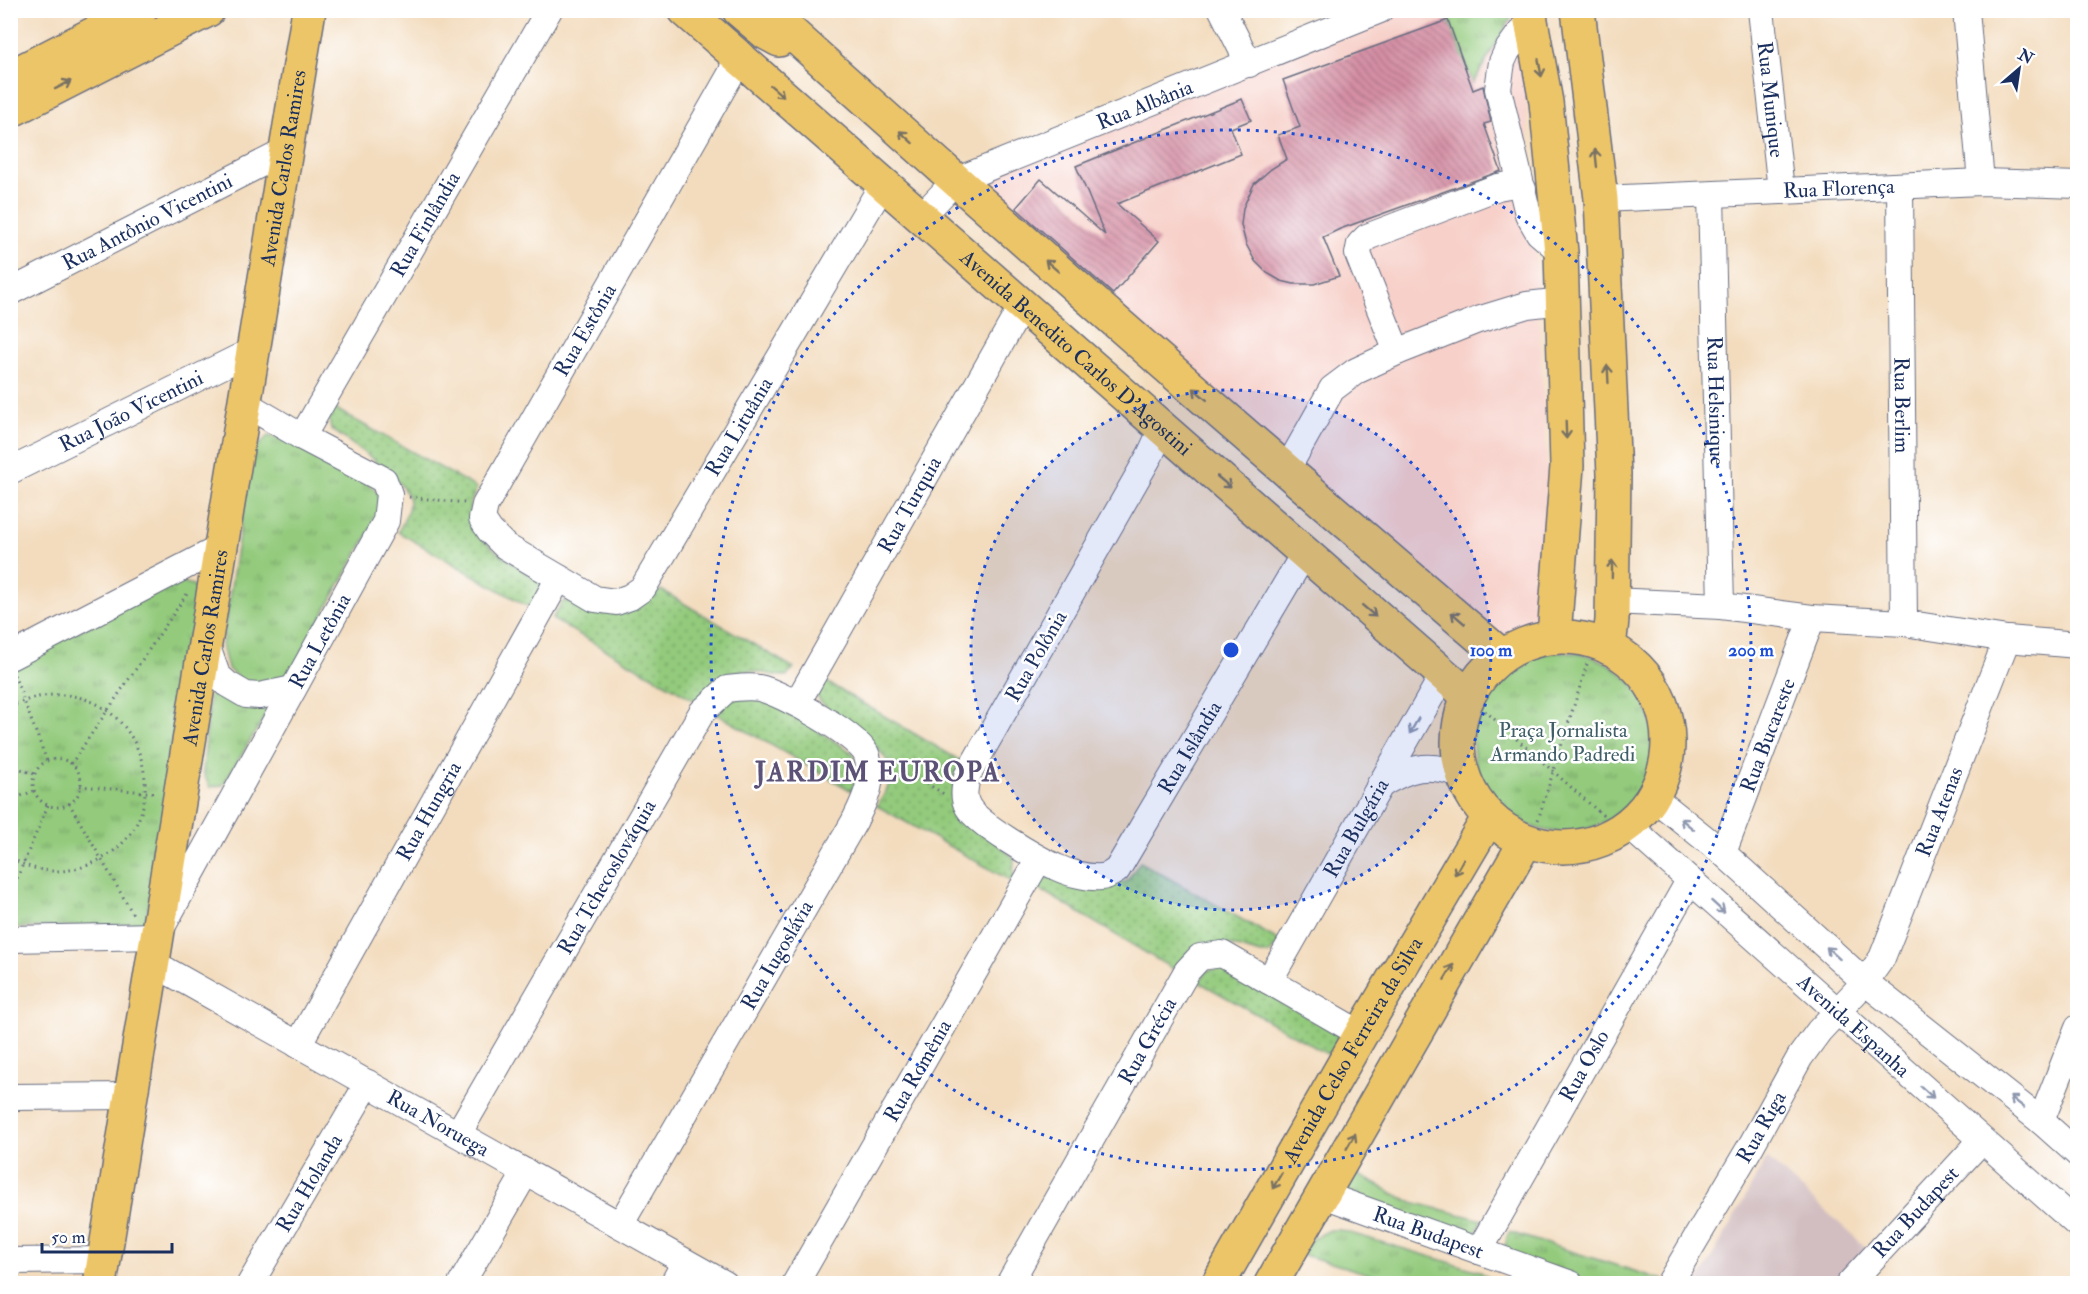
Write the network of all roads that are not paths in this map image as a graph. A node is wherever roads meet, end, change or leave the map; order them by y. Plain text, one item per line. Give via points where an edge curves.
1 (140, 10) edge
2 (208, 10) edge
3 (309, 10) edge
4 (549, 10) edge
5 (740, 10) edge
6 (766, 10) edge
7 (1222, 10) edge
8 (1380, 10) edge
9 (1578, 10) edge
10 (1761, 10) edge
11 (1966, 10) edge
12 (1530, 14) edge
13 (702, 17) edge
14 (801, 42) junction
15 (736, 55) junction
16 (1249, 64) junction
17 (10, 77) edge
18 (10, 111) edge
19 (286, 151) junction
20 (955, 181) junction
21 (1982, 183) junction
22 (883, 184) junction
23 (2078, 185) edge
24 (1900, 186) junction
25 (1523, 189) junction
26 (1781, 190) junction
27 (1711, 195) junction
28 (1601, 199) junction
29 (921, 217) junction
30 (1561, 252) junction
31 (1602, 259) junction
32 (10, 292) edge
33 (1563, 301) junction
34 (1022, 306) junction
35 (252, 351) junction
36 (1397, 352) junction
37 (244, 403) junction
38 (1230, 420) junction
39 (1162, 429) junction
40 (302, 437) junction
41 (1194, 456) junction
42 (10, 471) edge
43 (1286, 471) junction
44 (1260, 512) junction
45 (222, 547) junction
46 (1304, 554) junction
47 (559, 578) junction
48 (1611, 601) junction
49 (1721, 606) junction
50 (1812, 618) junction
51 (1904, 623) junction
52 (1554, 636) junction
53 (2007, 639) junction
54 (206, 644) junction
55 (2078, 645) edge
56 (1602, 646) junction
57 (1502, 656) junction
58 (10, 657) edge
59 (1443, 675) junction
60 (293, 689) junction
61 (1468, 696) junction
62 (797, 703) junction
63 (1462, 775) junction
64 (1379, 786) junction
65 (1653, 797) junction
66 (1489, 817) junction
67 (1624, 828) junction
68 (1529, 842) junction
69 (1723, 853) junction
70 (1039, 859) junction
71 (1689, 881) junction
72 (144, 932) junction
73 (10, 939) edge
74 (1269, 981) junction
75 (1865, 982) junction
76 (1837, 1012) junction
77 (2078, 1028) edge
78 (1361, 1034) junction
79 (298, 1045) junction
80 (368, 1083) junction
81 (132, 1096) junction
82 (10, 1097) edge
83 (2041, 1121) junction
84 (458, 1134) junction
85 (1981, 1141) junction
86 (2078, 1154) edge
87 (526, 1172) junction
88 (1321, 1194) junction
89 (620, 1225) junction
90 (2078, 1225) edge
91 (1479, 1251) junction
92 (10, 1261) edge
93 (102, 1272) edge
94 (679, 1273) edge
95 (1518, 1276) edge
96 (1227, 1278) edge
97 (250, 1284) edge
98 (461, 1284) edge
99 (725, 1284) edge
100 (795, 1284) edge
101 (1009, 1284) edge
102 (1271, 1284) edge
103 (1571, 1284) edge
104 (1669, 1284) edge
105 (1849, 1284) edge

1 - 17 main road
18 -> 2 main road
3 - 19 main road, Avenida Carlos Ramires
4 - 40 street, Rua Finlândia
5 - 14 main road via 776,39
6 - 14 main road
7 - 16 street
8 - 16 street, Rua Albânia
28 -> 9 main road
10 - 26 street, Rua Munique
11 - 21 street
12 - 25 street via 1507,51 1498,82
12 -> 30 main road via 1546,102
13 - 15 main road, Avenida Benedito Carlos D'Agostini
20 -> 14 main road
15 -> 22 main road, Avenida Benedito Carlos D'Agostini
15 - 47 street, Rua Estônia via 732,72 485,505 483,519 505,546
16 - 20 street, Rua Albânia
19 - 32 street, Rua Antônio Vicentini
19 - 35 main road, Avenida Carlos Ramires
20 - 29 street, Rua Albânia
38 -> 20 main road
21 - 23 street, Rua Florença
21 - 24 street, Rua Florença
22 - 29 main road, Avenida Benedito Carlos D'Agostini
22 - 47 street, Rua Lituânia via 643,588 616,602 595,599
24 - 26 street, Rua Florença
24 - 51 street, Rua Berlim
25 - 30 street via 1534,226
25 - 36 street via 1514,184 1498,187 1367,237 1360,244 1358,254
26 - 27 street, Rua Florença
27 - 28 street, Rua Florença
27 - 49 street, Rua Helsinique
28 - 31 main road
29 - 34 main road, Avenida Benedito Carlos D'Agostini
30 - 31 main road via 1580,247
30 - 33 main road
48 -> 31 main road via 1614,474
33 - 36 street via 1517,308
33 -> 52 main road via 1567,466
34 - 39 main road, Avenida Benedito Carlos D'Agostini
34 - 62 street, Rua Turquia
35 - 37 main road, Avenida Carlos Ramires
35 - 42 street, Rua João Vicentini
36 - 43 street via 1356,371 1332,389
37 - 40 street
37 - 45 main road, Avenida Carlos Ramires
38 - 41 main road via 1214,446
38 - 43 main road
39 - 41 main road, Avenida Benedito Carlos D'Agostini
39 - 70 street, Rua Polônia via 967,776 963,792 968,807 981,821
40 - 60 street, Rua Letônia via 384,480 389,494 386,521
41 -> 44 main road, Avenida Benedito Carlos D'Agostini
43 - 44 main road via 1270,478 1261,491
57 -> 43 main road
44 - 46 main road, Avenida Benedito Carlos D'Agostini
45 - 54 main road, Avenida Carlos Ramires
45 - 58 street
46 -> 59 main road, Avenida Benedito Carlos D'Agostini
46 - 70 street, Rua Islândia via 1117,870 1104,878 1091,877 1058,869
47 - 79 street, Rua Hungria
48 - 49 street
48 - 56 main road
49 - 50 street
50 - 51 street
50 - 69 street, Rua Bucareste
51 - 53 street
52 - 56 main road
52 - 57 main road via 1524,644
53 - 55 street
53 - 75 street, Rua Atenas via 1882,958
54 - 60 street via 218,675 246,695
54 - 72 main road, Avenida Carlos Ramires
56 - 65 main road via 1637,669 1658,697 1668,730 1666,765
57 - 61 main road via 1482,674
59 - 61 main road, Avenida Benedito Carlos D'Agostini
59 -> 64 street, Rua Bulgária
60 - 72 street, Rua Letônia
61 - 63 main road via 1459,721 1457,748
62 - 84 street, Rua Tchecoslováquia via 757,687 726,689 702,712
62 - 89 street, Rua Iugoslávia via 858,743 867,754 869,791
63 - 64 street via 1444,768 1425,767 1398,774
63 - 66 main road
64 - 74 street, Rua Bulgária
65 - 67 main road
69 -> 65 street, Avenida Espanha
66 - 68 main road
66 -> 78 main road, Avenida Celso Ferreira da Silva
67 - 68 main road via 1580,846 1552,847
67 - 71 street, Avenida Espanha
88 -> 68 main road
75 -> 69 street, Avenida Espanha
70 - 100 street, Rua Romênia
71 -> 76 street, Avenida Espanha
71 - 91 street, Rua Oslo
72 - 73 street
72 - 79 street, Rua Noruega
72 - 81 main road, Avenida Carlos Ramires
74 - 78 street, Rua Grécia
74 - 101 street, Rua Grécia via 1222,954 1200,957 1187,971
75 - 76 street, Rua Riga
83 -> 75 street, Avenida Espanha
76 -> 85 street, Avenida Espanha
76 - 104 street, Rua Riga via 1800,1057
77 - 83 street
78 -> 96 main road, Avenida Celso Ferreira da Silva
79 - 80 street, Rua Noruega
80 - 84 street, Rua Noruega
80 - 97 street, Rua Holanda
81 - 82 street
81 - 93 main road, Avenida Carlos Ramires
83 - 86 street, Avenida Espanha
84 - 87 street, Rua Noruega
85 - 90 street, Avenida Espanha
85 - 105 street, Rua Budapest
87 - 89 street, Rua Noruega
87 - 98 street
88 - 91 street, Rua Budapest
88 - 102 main road
89 - 94 street, Rua Noruega
91 - 95 street, Rua Budapest
92 - 93 street
94 - 99 street, Rua Noruega
95 - 103 street, Rua Budapest

